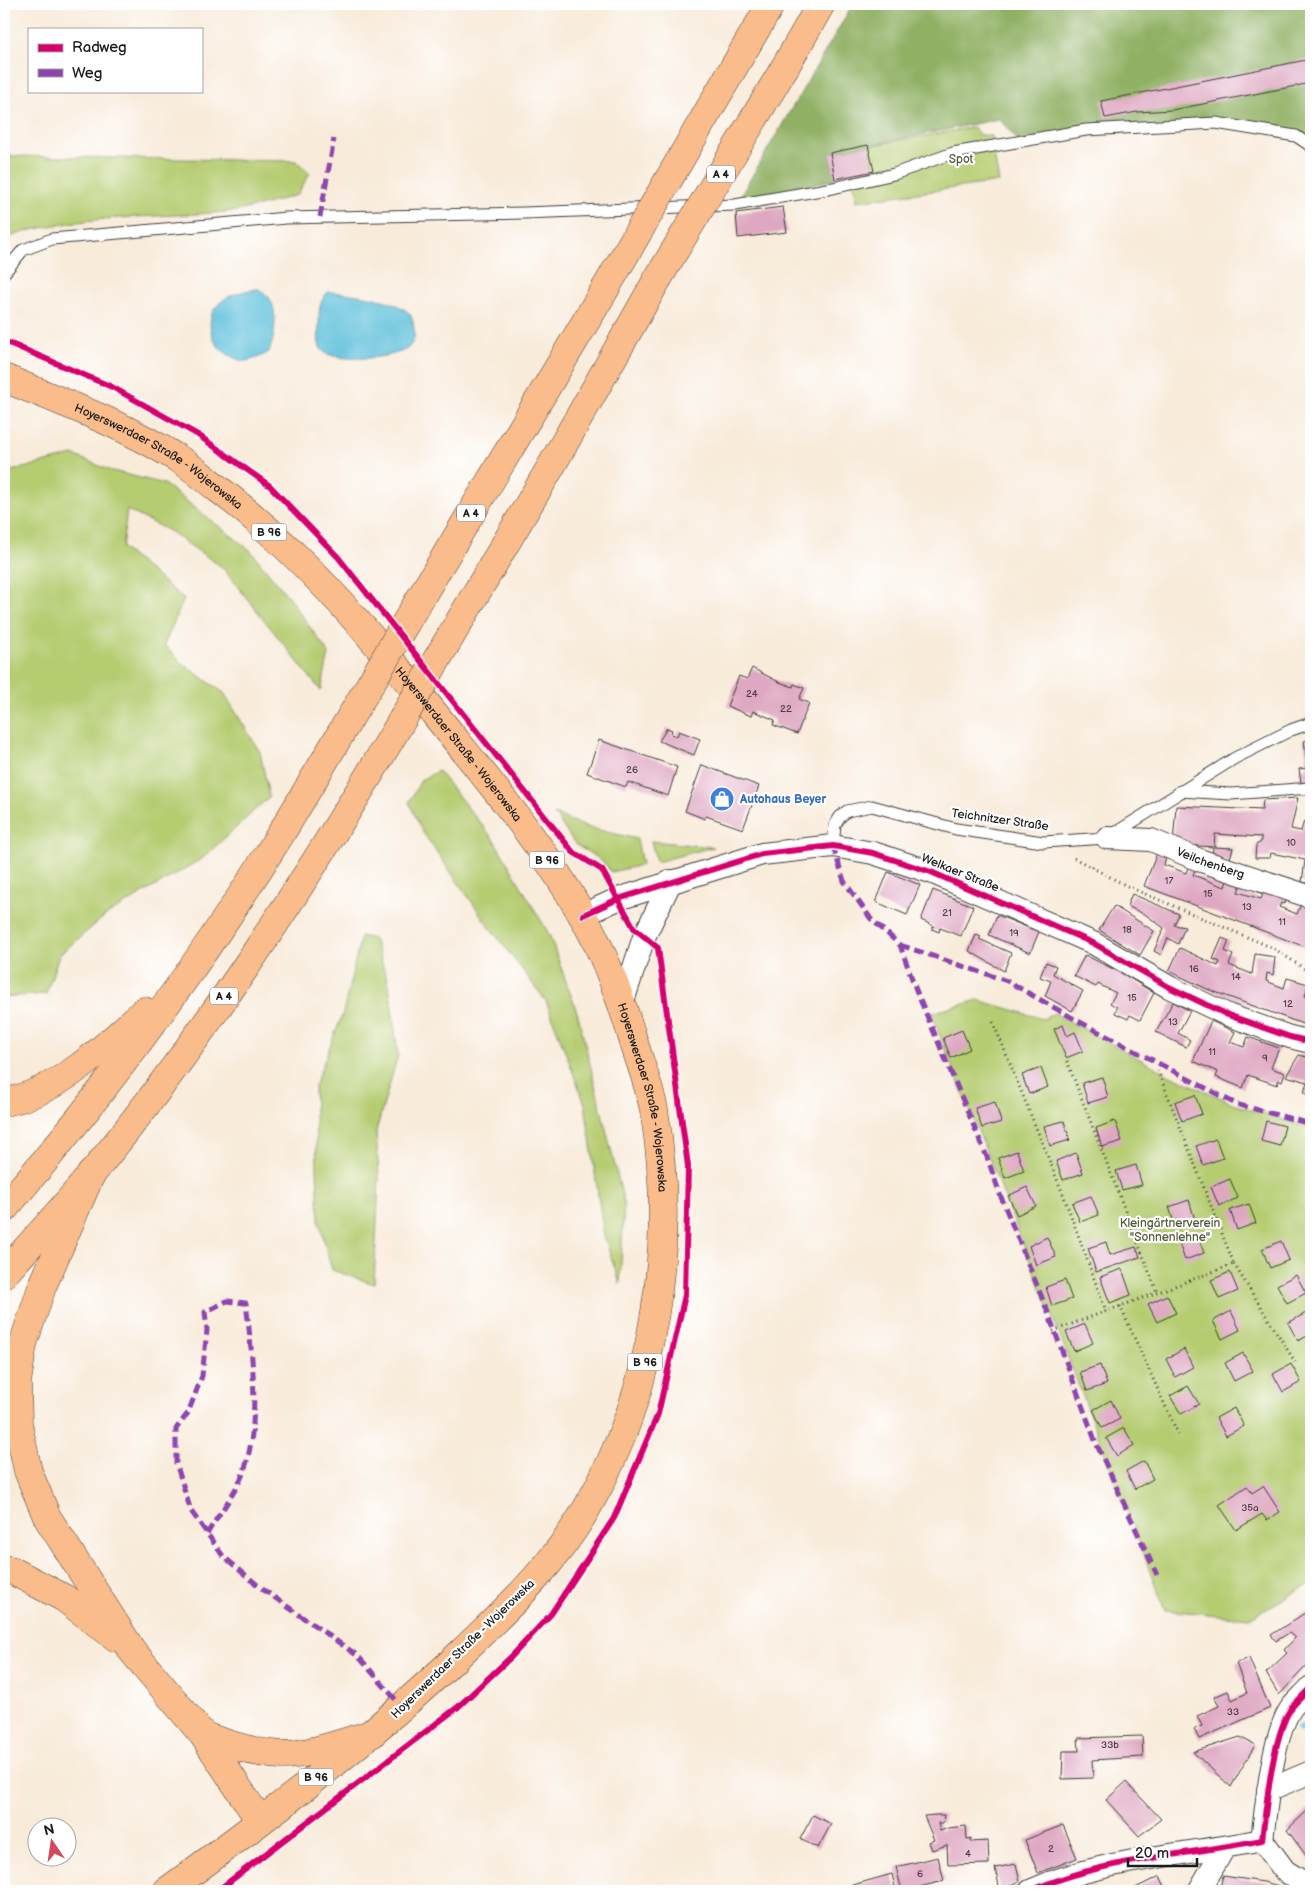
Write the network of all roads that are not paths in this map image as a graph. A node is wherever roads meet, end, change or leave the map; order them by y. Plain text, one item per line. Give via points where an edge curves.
1 (771, 4) edge
2 (821, 4) edge
3 (1311, 146) edge
4 (4, 273) edge
5 (4, 378) edge
6 (1311, 723) edge
7 (1311, 788) edge
8 (1180, 791) junction
9 (1107, 838) junction
10 (833, 846) junction
11 (671, 881) junction
12 (1311, 897) edge
13 (583, 915) junction
14 (193, 965) junction
15 (622, 1004) junction
16 (1311, 1042) edge
17 (4, 1102) edge
18 (91, 1174) junction
19 (4, 1208) edge
20 (4, 1274) edge
21 (4, 1569) edge
22 (133, 1652) junction
23 (1311, 1687) edge
24 (372, 1734) junction
25 (204, 1736) junction
26 (1311, 1772) edge
27 (1268, 1790) junction
28 (260, 1821) junction
29 (1262, 1840) junction
30 (1224, 1848) junction
31 (1311, 1887) edge
32 (167, 1891) edge
33 (1030, 1891) edge
34 (1199, 1891) edge

1 - 14 main road, A 4, bridge via 281,833
2 - 18 main road, A 4, bridge via 348,812 175,1065
3 - 4 lane via 1296,136 1216,123 1086,130 953,153 894,174 834,188 735,204 286,218 52,239 23,250
5 - 13 main road, Hoyerswerdaer Straße - Wojerowska / B 96 via 102,418 178,458 248,511 319,579 408,681 510,807
6 - 8 lane, Teichnitzer Straße via 1235,758
7 - 8 lane via 1231,794
8 - 9 lane, Teichnitzer Straße
9 - 10 lane, Teichnitzer Straße via 1043,842 956,829 872,806 847,811 840,817 835,825
9 - 12 street, Veilchenberg via 1151,840
10 - 11 street, Welkaer Straße via 762,854
10 - 16 street, Welkaer Straße via 873,853 931,872 1093,943 1169,987 1228,1015
11 - 13 street, Welkaer Straße
11 - 15 street via 644,937
13 - 15 main road, Hoyerswerdaer Straße - Wojerowska / B 96
14 - 17 main road via 90,1058 62,1078
14 - 19 main road, A 4 via 104,1086
15 - 24 main road, Hoyerswerdaer Straße - Wojerowska / B 96 via 653,1106 661,1171 662,1232 656,1295 648,1349 633,1406 614,1457 562,1548 528,1589 404,1708
18 - 20 main road, A 4
18 - 22 main road via 42,1287 22,1344 17,1382 18,1424 28,1471 47,1517
21 - 22 main road via 64,1598
22 - 25 main road
23 - 27 street via 1291,1708 1279,1738
24 - 25 main road via 300,1754 272,1755
24 - 28 main road, Hoyerswerdaer Straße - Wojerowska / B 96
25 - 28 main road
26 - 27 street
27 - 29 street
28 - 32 main road, Hoyerswerdaer Straße - Wojerowska / B 96
29 - 30 street
29 - 31 street via 1286,1871
30 - 33 street via 1199,1849 1116,1864 1081,1872
30 - 34 street

